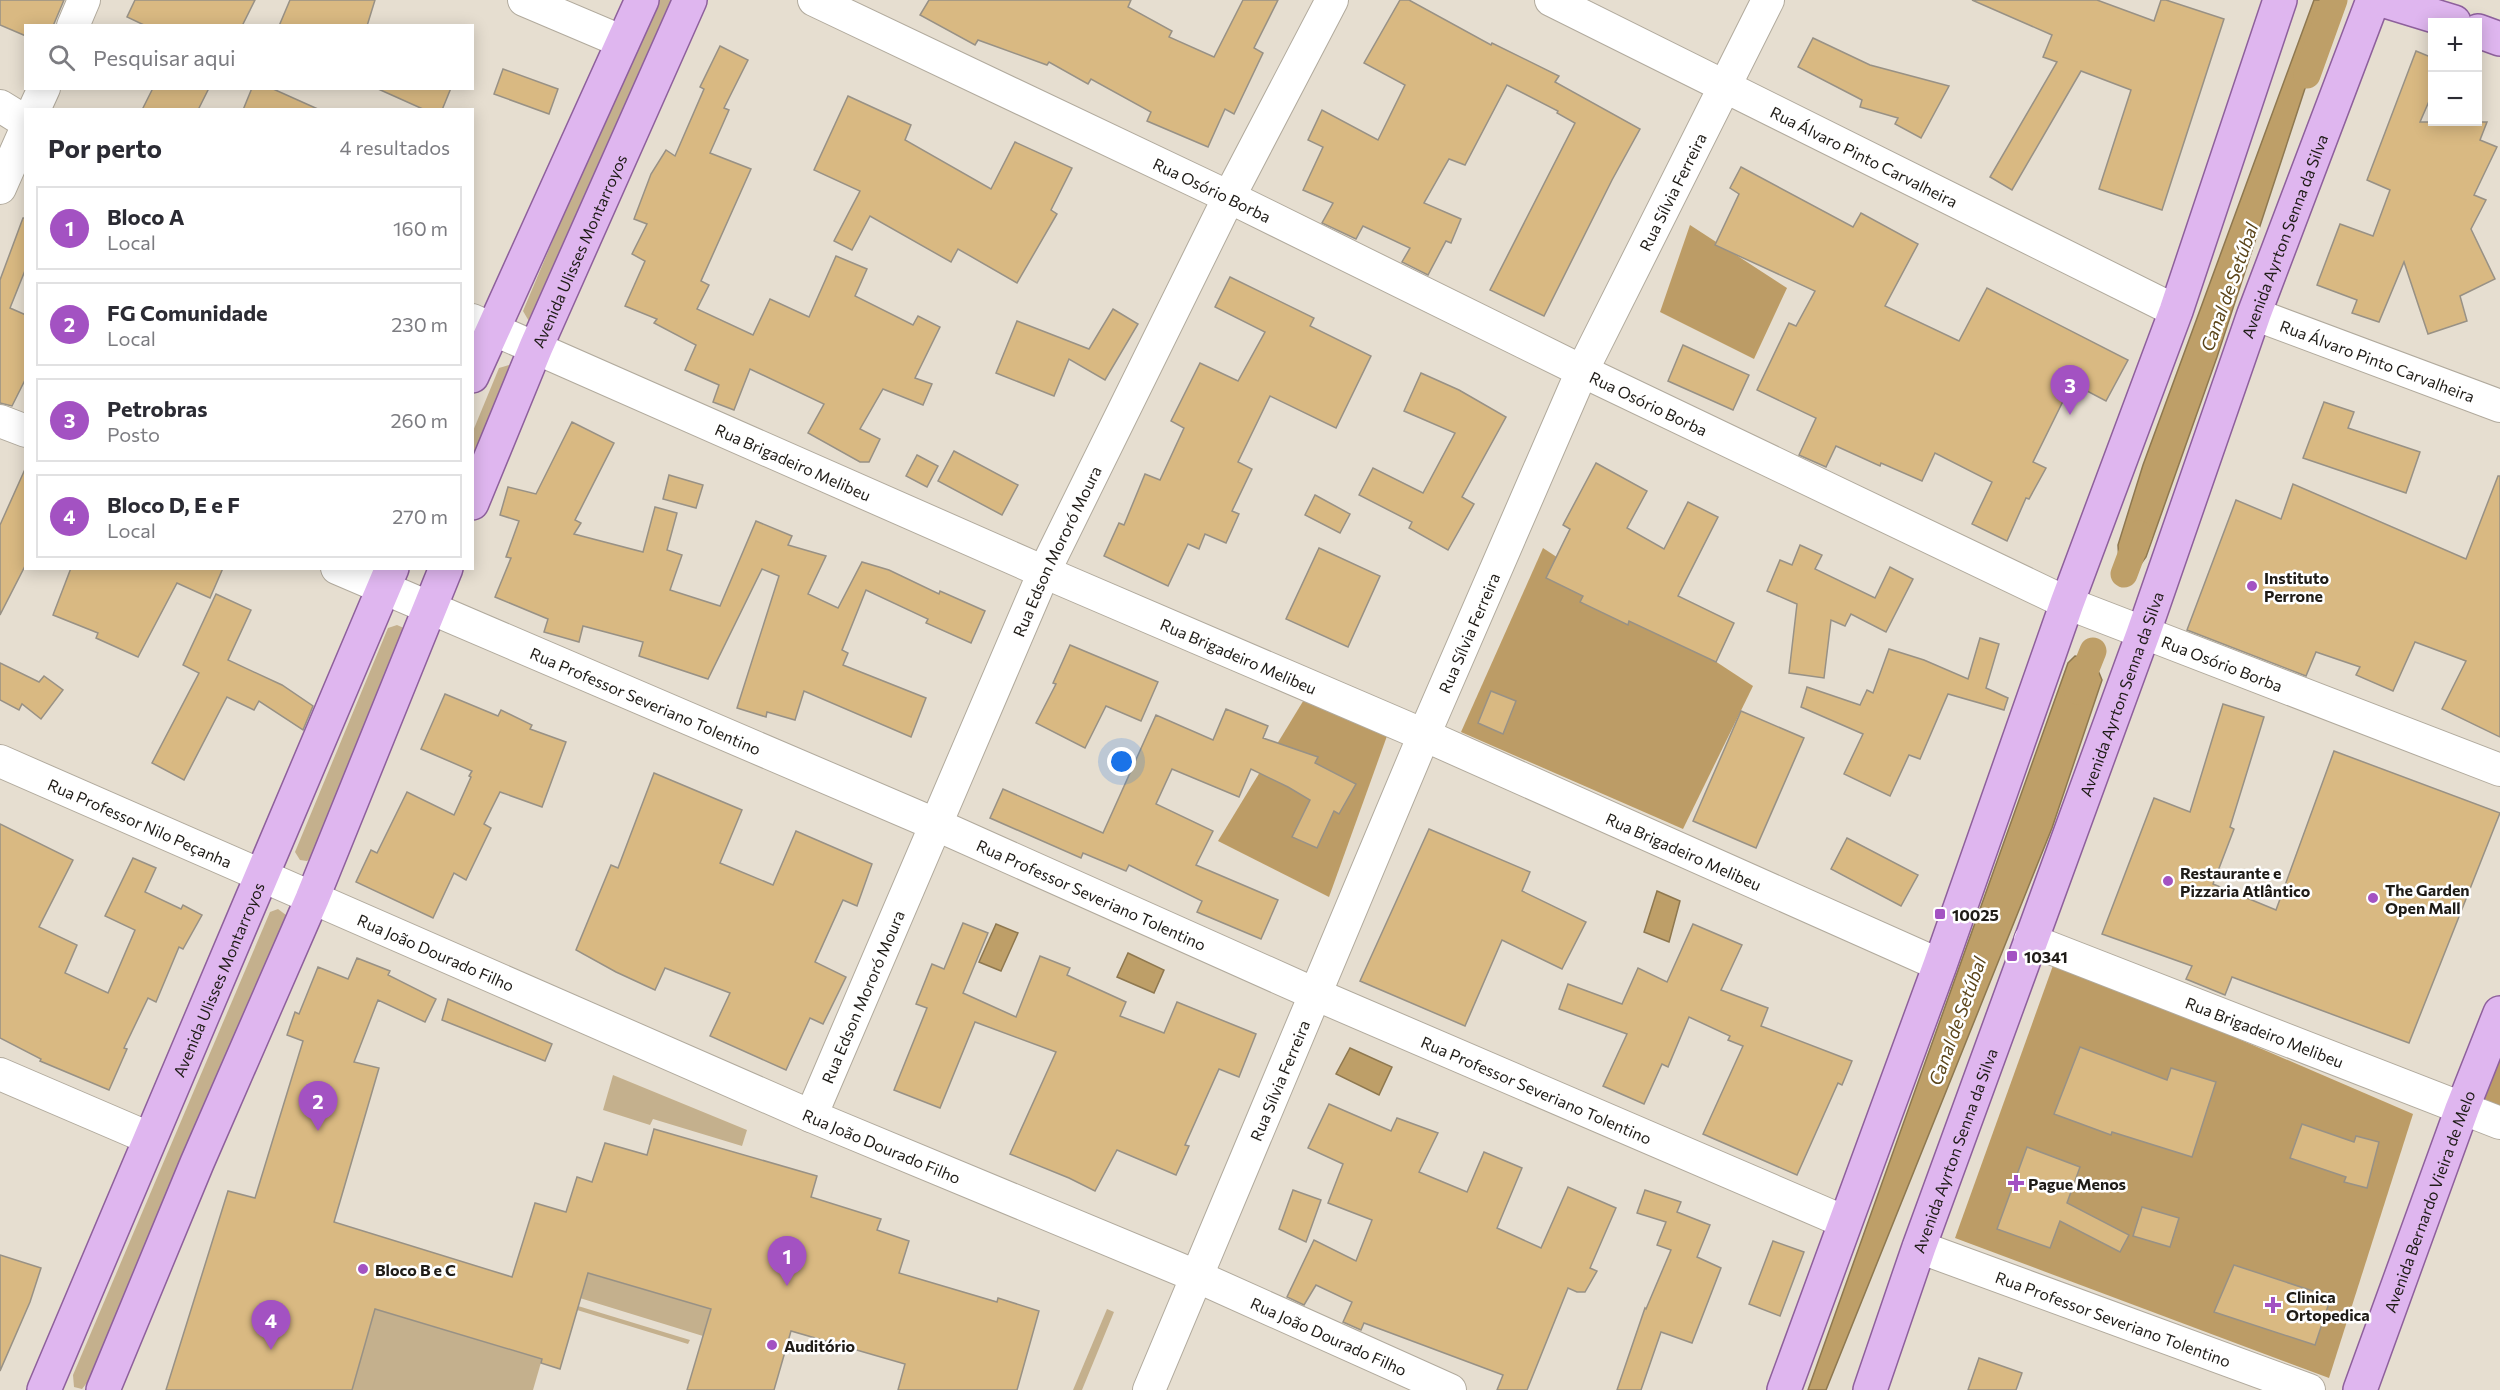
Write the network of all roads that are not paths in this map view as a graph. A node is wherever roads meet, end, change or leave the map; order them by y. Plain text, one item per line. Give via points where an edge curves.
1 (84, 0) edge
2 (524, 0) edge
3 (642, 0) edge
4 (690, 0) edge
5 (814, 0) edge
6 (1332, 0) edge
7 (1551, 0) edge
8 (1768, 0) edge
9 (2280, 0) edge
10 (2388, 1) edge
11 (2441, 18) edge
12 (74, 24) edge
13 (2482, 32) edge
14 (2500, 39) edge
15 (623, 42) junction
16 (1724, 88) junction
17 (43, 90) edge
18 (0, 106) edge
19 (35, 108) edge
20 (24, 121) edge
21 (24, 134) edge
22 (0, 188) edge
23 (1228, 197) junction
24 (2176, 311) junction
25 (2254, 314) junction
26 (483, 324) edge
27 (536, 347) junction
28 (474, 367) edge
29 (1582, 371) junction
30 (2500, 406) edge
31 (0, 421) edge
32 (24, 430) edge
33 (474, 498) edge
34 (346, 570) edge
35 (445, 570) edge
36 (1044, 572) junction
37 (388, 579) edge
38 (2067, 603) junction
39 (430, 609) junction
40 (2143, 634) junction
41 (1424, 735) junction
42 (0, 761) edge
43 (2500, 770) edge
44 (937, 825) junction
45 (264, 876) junction
46 (312, 899) junction
47 (2030, 940) junction
48 (1940, 965) junction
49 (1315, 994) junction
50 (2500, 1013) edge
51 (0, 1074) edge
52 (2462, 1109) junction
53 (811, 1116) junction
54 (2500, 1123) edge
55 (149, 1138) junction
56 (1845, 1222) junction
57 (1918, 1247) junction
58 (1196, 1276) junction
59 (44, 1390) edge
60 (103, 1390) edge
61 (1149, 1390) edge
62 (1450, 1390) edge
63 (1784, 1390) edge
64 (1870, 1390) edge
65 (2309, 1390) edge
66 (2360, 1390) edge

1 - 12 street
2 - 15 street
3 - 15 main road
4 - 27 main road, Avenida Ulisses Montarroyos
5 - 23 street, Rua Osório Borba
6 - 23 street, Rua Edson Mororó Moura
7 - 16 street, Rua Álvaro Pinto Carvalheira
8 - 16 street, Rua Sílvia Ferreira
9 - 24 main road
10 - 11 main road
10 - 25 main road, Avenida Ayrton Senna da Silva
13 - 14 main road
15 - 26 main road
16 - 24 street, Rua Álvaro Pinto Carvalheira
16 - 29 street, Rua Sílvia Ferreira
17 - 19 street
18 - 20 street
21 - 22 street
23 - 29 street, Rua Osório Borba
23 - 36 street, Rua Edson Mororó Moura
24 - 38 main road
25 - 30 street, Rua Álvaro Pinto Carvalheira
25 - 40 main road, Avenida Ayrton Senna da Silva
26 - 27 street, Rua Brigadeiro Melibeu
26 - 28 main road
27 - 33 main road, Avenida Ulisses Montarroyos
27 - 36 street, Rua Brigadeiro Melibeu
29 - 38 street, Rua Osório Borba
29 - 41 street, Rua Sílvia Ferreira
31 - 32 street
34 - 37 street, Rua Professor Severiano Tolentino
35 - 39 main road
36 - 41 street, Rua Brigadeiro Melibeu
36 - 44 street, Rua Edson Mororó Moura
37 - 39 street, Rua Professor Severiano Tolentino
37 - 45 main road, Avenida Ulisses Montarroyos
38 - 40 street, Rua Osório Borba
38 - 48 main road
39 - 44 street, Rua Professor Severiano Tolentino
39 - 46 main road
40 - 43 street, Rua Osório Borba
40 - 47 main road, Avenida Ayrton Senna da Silva
41 - 48 street, Rua Brigadeiro Melibeu
41 - 49 street, Rua Sílvia Ferreira
42 - 45 street, Rua Professor Nilo Peçanha
44 - 49 street, Rua Professor Severiano Tolentino
44 - 53 street, Rua Edson Mororó Moura
45 - 46 street, Rua Professor Nilo Peçanha
45 - 55 main road, Avenida Ulisses Montarroyos
46 - 53 street, Rua João Dourado Filho
46 - 60 main road
47 - 52 street, Rua Brigadeiro Melibeu
47 - 57 main road, Avenida Ayrton Senna da Silva
48 - 56 main road
49 - 56 street, Rua Professor Severiano Tolentino
49 - 58 street, Rua Sílvia Ferreira
50 - 52 main road, Avenida Bernardo Vieira de Melo
51 - 55 street
52 - 54 street, Rua Brigadeiro Melibeu
52 - 66 main road, Avenida Bernardo Vieira de Melo
53 - 58 street, Rua João Dourado Filho
55 - 59 main road, Avenida Ulisses Montarroyos
56 - 63 main road
57 - 64 main road, Avenida Ayrton Senna da Silva
57 - 65 street, Rua Professor Severiano Tolentino
58 - 61 street, Rua Sílvia Ferreira
58 - 62 street, Rua João Dourado Filho

